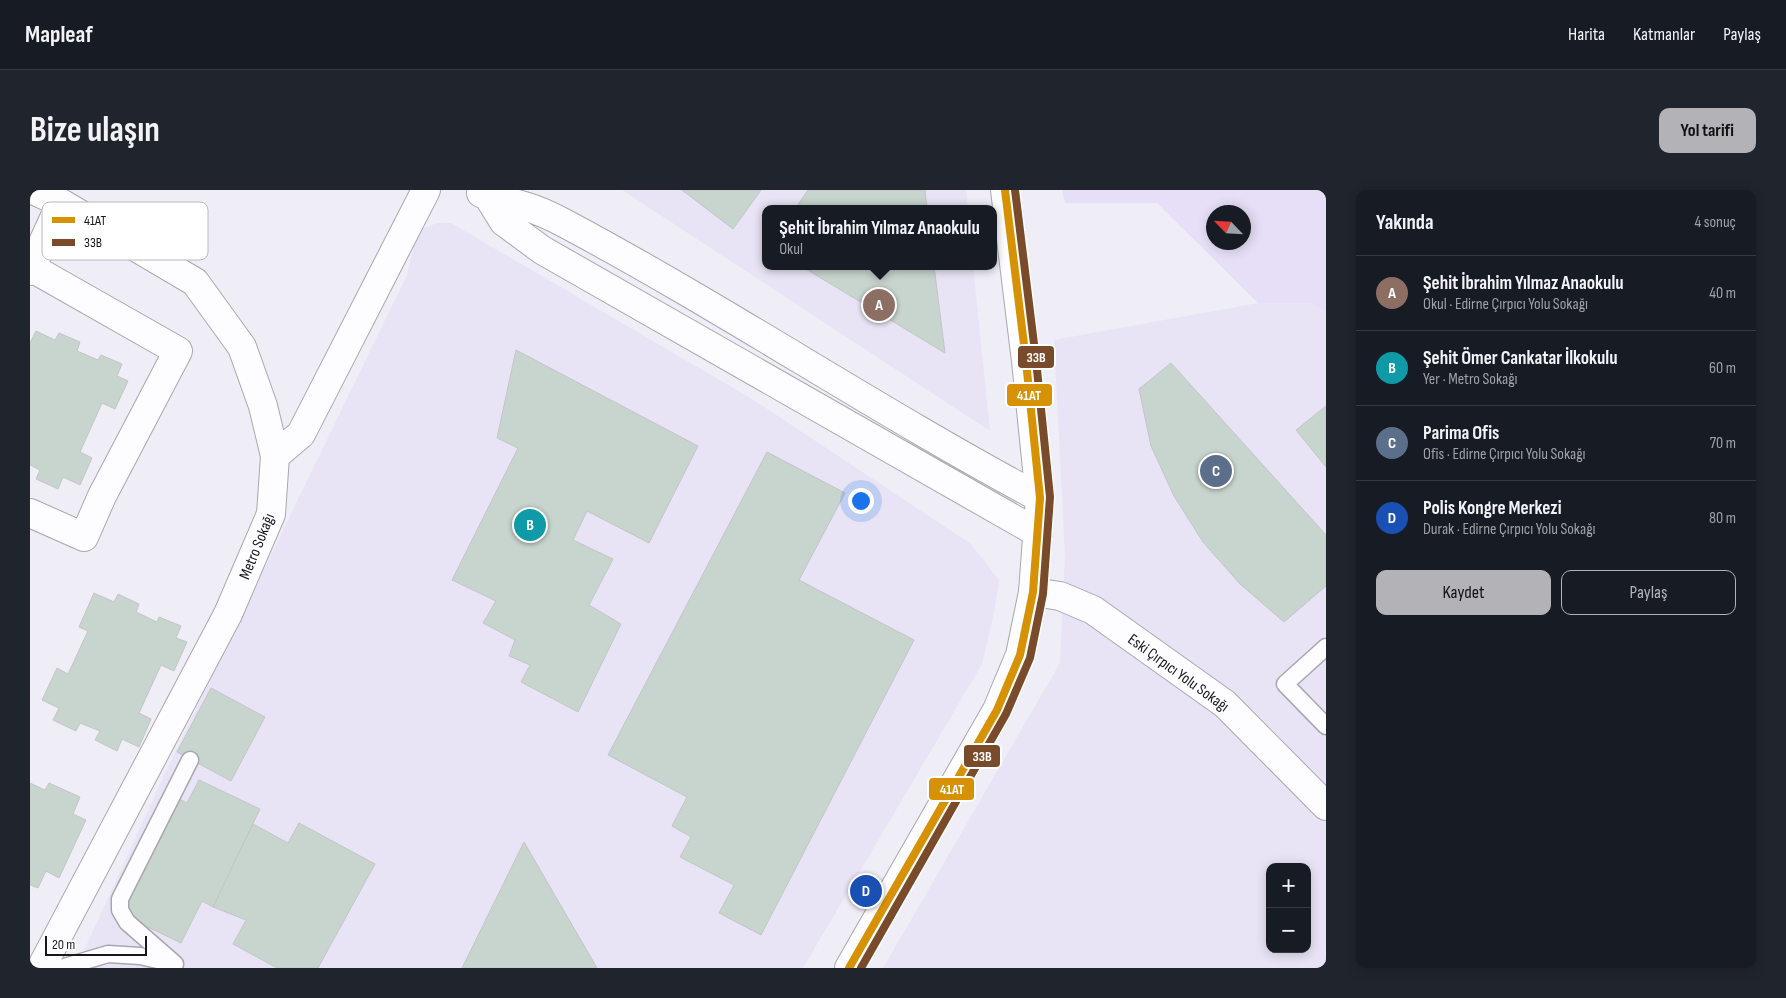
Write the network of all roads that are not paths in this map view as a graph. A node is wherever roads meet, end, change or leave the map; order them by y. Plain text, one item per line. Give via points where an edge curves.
1 (33, 190) edge
2 (426, 190) edge
3 (1004, 190) edge
4 (487, 193) edge
5 (59, 202) edge
6 (42, 244) edge
7 (158, 260) edge
8 (31, 268) edge
9 (275, 456) junction
10 (1040, 498) junction
11 (30, 513) edge
12 (1038, 533) junction
13 (1033, 592) junction
14 (1326, 647) edge
15 (1326, 726) edge
16 (190, 760) dead end
17 (1326, 806) edge
18 (178, 966) edge
19 (42, 968) edge
20 (61, 968) edge
21 (848, 968) edge

1 - 5 street, Metro Sokağı
2 - 9 street via 301,434
3 - 10 street
4 - 10 street via 564,223 693,294 973,462
4 - 12 street via 504,222 542,250
6 - 8 street
7 - 9 street, Metro Sokağı via 195,282 242,347 263,406
8 - 11 street via 178,351 84,537
9 - 19 street, Metro Sokağı via 271,514 228,614
10 - 12 street
12 - 13 street
13 - 17 street, Eski Çırpıcı Yolu Sokağı via 1060,596 1093,610 1226,704
13 - 21 street via 1020,655 997,710
14 - 15 lane via 1285,684
16 - 18 lane via 120,899 120,910 127,922
18 - 20 lane via 140,956 108,954

